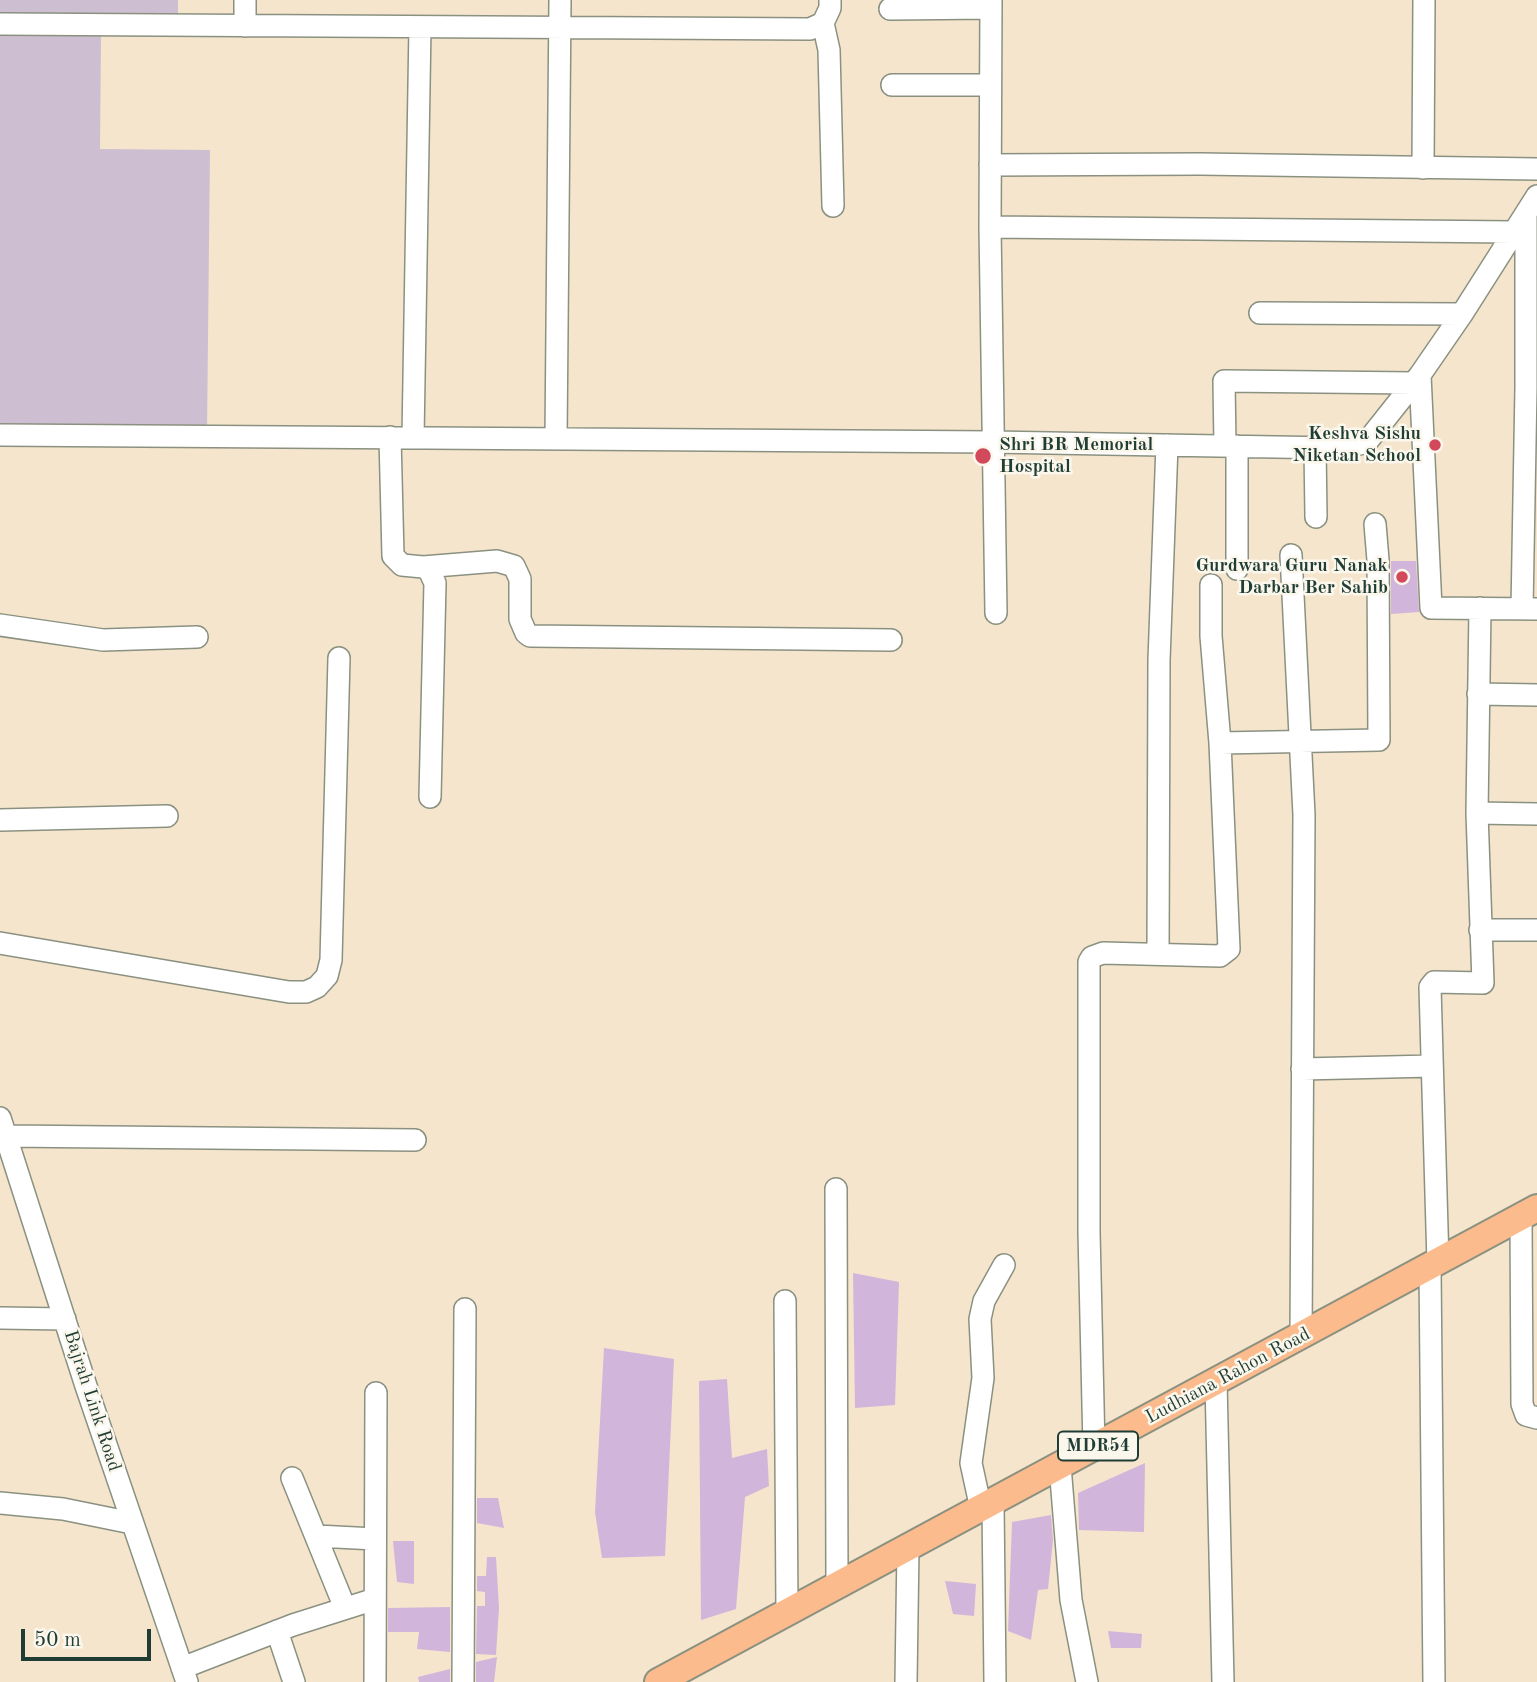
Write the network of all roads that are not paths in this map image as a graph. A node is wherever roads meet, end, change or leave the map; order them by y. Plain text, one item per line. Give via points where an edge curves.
1 (245, 0) edge
2 (560, 0) edge
3 (830, 0) edge
4 (1424, 0) edge
5 (990, 4) edge
6 (890, 9) dead end
7 (822, 23) junction
8 (0, 24) edge
9 (245, 26) junction
10 (420, 27) junction
11 (560, 28) junction
12 (892, 85) dead end
13 (990, 85) junction
14 (990, 164) junction
15 (1423, 168) junction
16 (1537, 169) edge
17 (1531, 205) edge
18 (833, 206) dead end
19 (990, 227) junction
20 (1513, 232) junction
21 (1260, 313) dead end
22 (1462, 314) junction
23 (1417, 379) junction
24 (0, 435) edge
25 (390, 437) junction
26 (414, 438) junction
27 (556, 439) junction
28 (993, 442) junction
29 (1167, 445) junction
30 (1231, 446) junction
31 (1315, 447) junction
32 (1316, 517) dead end
33 (1375, 524) dead end
34 (1291, 555) dead end
35 (423, 567) junction
36 (1237, 569) dead end
37 (1211, 585) dead end
38 (1480, 608) junction
39 (1530, 609) edge
40 (996, 613) dead end
41 (0, 625) edge
42 (197, 636) dead end
43 (891, 640) dead end
44 (339, 658) dead end
45 (1478, 694) junction
46 (1537, 695) edge
47 (1220, 743) junction
48 (1301, 743) junction
49 (430, 797) dead end
50 (1477, 813) junction
51 (1537, 814) edge
52 (167, 816) dead end
53 (0, 820) edge
54 (1480, 930) junction
55 (1537, 930) edge
56 (0, 943) edge
57 (1158, 954) junction
58 (1432, 1066) junction
59 (1302, 1069) junction
60 (2, 1128) edge
61 (415, 1140) dead end
62 (836, 1189) dead end
63 (1529, 1213) edge
64 (1530, 1253) edge
65 (1004, 1265) dead end
66 (1434, 1265) junction
67 (785, 1301) dead end
68 (465, 1309) dead end
69 (0, 1318) edge
70 (65, 1319) junction
71 (1301, 1337) junction
72 (1530, 1338) edge
73 (1216, 1382) junction
74 (376, 1393) dead end
75 (1537, 1418) edge
76 (1094, 1448) junction
77 (1059, 1466) junction
78 (292, 1478) dead end
79 (0, 1503) edge
80 (987, 1506) junction
81 (132, 1523) junction
82 (317, 1536) junction
83 (375, 1539) junction
84 (908, 1548) junction
85 (837, 1586) junction
86 (375, 1599) junction
87 (345, 1608) junction
88 (787, 1613) junction
89 (277, 1631) junction
90 (185, 1675) edge
91 (294, 1682) edge
92 (375, 1682) edge
93 (463, 1682) edge
94 (658, 1682) edge
95 (906, 1682) edge
96 (995, 1682) edge
97 (1087, 1682) edge
98 (1223, 1682) edge
99 (1433, 1682) edge

1 - 9 street
2 - 11 street
3 - 7 street
4 - 15 street
5 - 6 street
5 - 13 street
7 - 11 street via 810,29
7 - 18 street via 829,50
8 - 9 street
9 - 10 street
10 - 11 street
10 - 26 street
11 - 27 street
12 - 13 street
13 - 14 street
14 - 15 street
14 - 19 street
15 - 16 street
17 - 20 street
17 - 39 street via 1526,387
19 - 20 street
19 - 28 street
20 - 22 street
21 - 22 street
22 - 23 street
23 - 30 street via 1224,381
23 - 31 street via 1366,443
23 - 38 street via 1431,608
24 - 25 street
25 - 26 street
25 - 35 street via 393,556 402,565
26 - 27 street
27 - 28 street
28 - 29 street
28 - 40 street
29 - 30 street
29 - 57 street via 1159,660
30 - 31 street
30 - 36 street
31 - 32 street
33 - 48 street via 1379,740
34 - 48 street
35 - 43 street via 497,561 514,566 520,579 520,619 526,633 534,636
35 - 49 street via 433,575 435,591
37 - 47 street
38 - 39 street
38 - 45 street
41 - 42 street via 103,640
44 - 56 street via 331,960 327,976 317,987 289,992 252,987
45 - 46 street
45 - 50 street
47 - 48 street
47 - 57 street via 1229,949 1220,956
48 - 59 street
50 - 51 street
50 - 54 street
52 - 53 street
54 - 55 street
54 - 58 street via 1483,983 1434,982 1430,987
57 - 76 street via 1103,953 1089,962
58 - 59 street
58 - 66 street
59 - 71 street
60 - 61 street
60 - 70 street, Bajrah Link Road
62 - 85 street
63 - 64 street
63 - 66 main road, Ludhiana Rahon Road / MDR54
64 - 72 street
65 - 80 street via 984,1301 980,1319 984,1378 971,1463
66 - 71 main road, Ludhiana Rahon Road / MDR54
66 - 99 street
67 - 88 street
68 - 93 street
69 - 70 street
70 - 81 street, Bajrah Link Road
71 - 73 main road, Ludhiana Rahon Road / MDR54
72 - 75 street via 1524,1411
73 - 76 main road, Ludhiana Rahon Road / MDR54
73 - 98 street
74 - 83 street
76 - 77 main road, Ludhiana Rahon Road / MDR54
77 - 80 main road, Ludhiana Rahon Road / MDR54
77 - 97 street via 1071,1600
78 - 82 street
79 - 81 street via 63,1509
80 - 84 main road, Ludhiana Rahon Road / MDR54
80 - 96 street
81 - 90 street, Bajrah Link Road
82 - 83 street
82 - 87 street
83 - 86 street
84 - 85 main road, Ludhiana Rahon Road / MDR54
84 - 95 street
85 - 88 main road, Ludhiana Rahon Road / MDR54
86 - 87 street
86 - 92 street
87 - 89 street
88 - 94 main road, Ludhiana Rahon Road / MDR54
89 - 90 street
89 - 91 street

